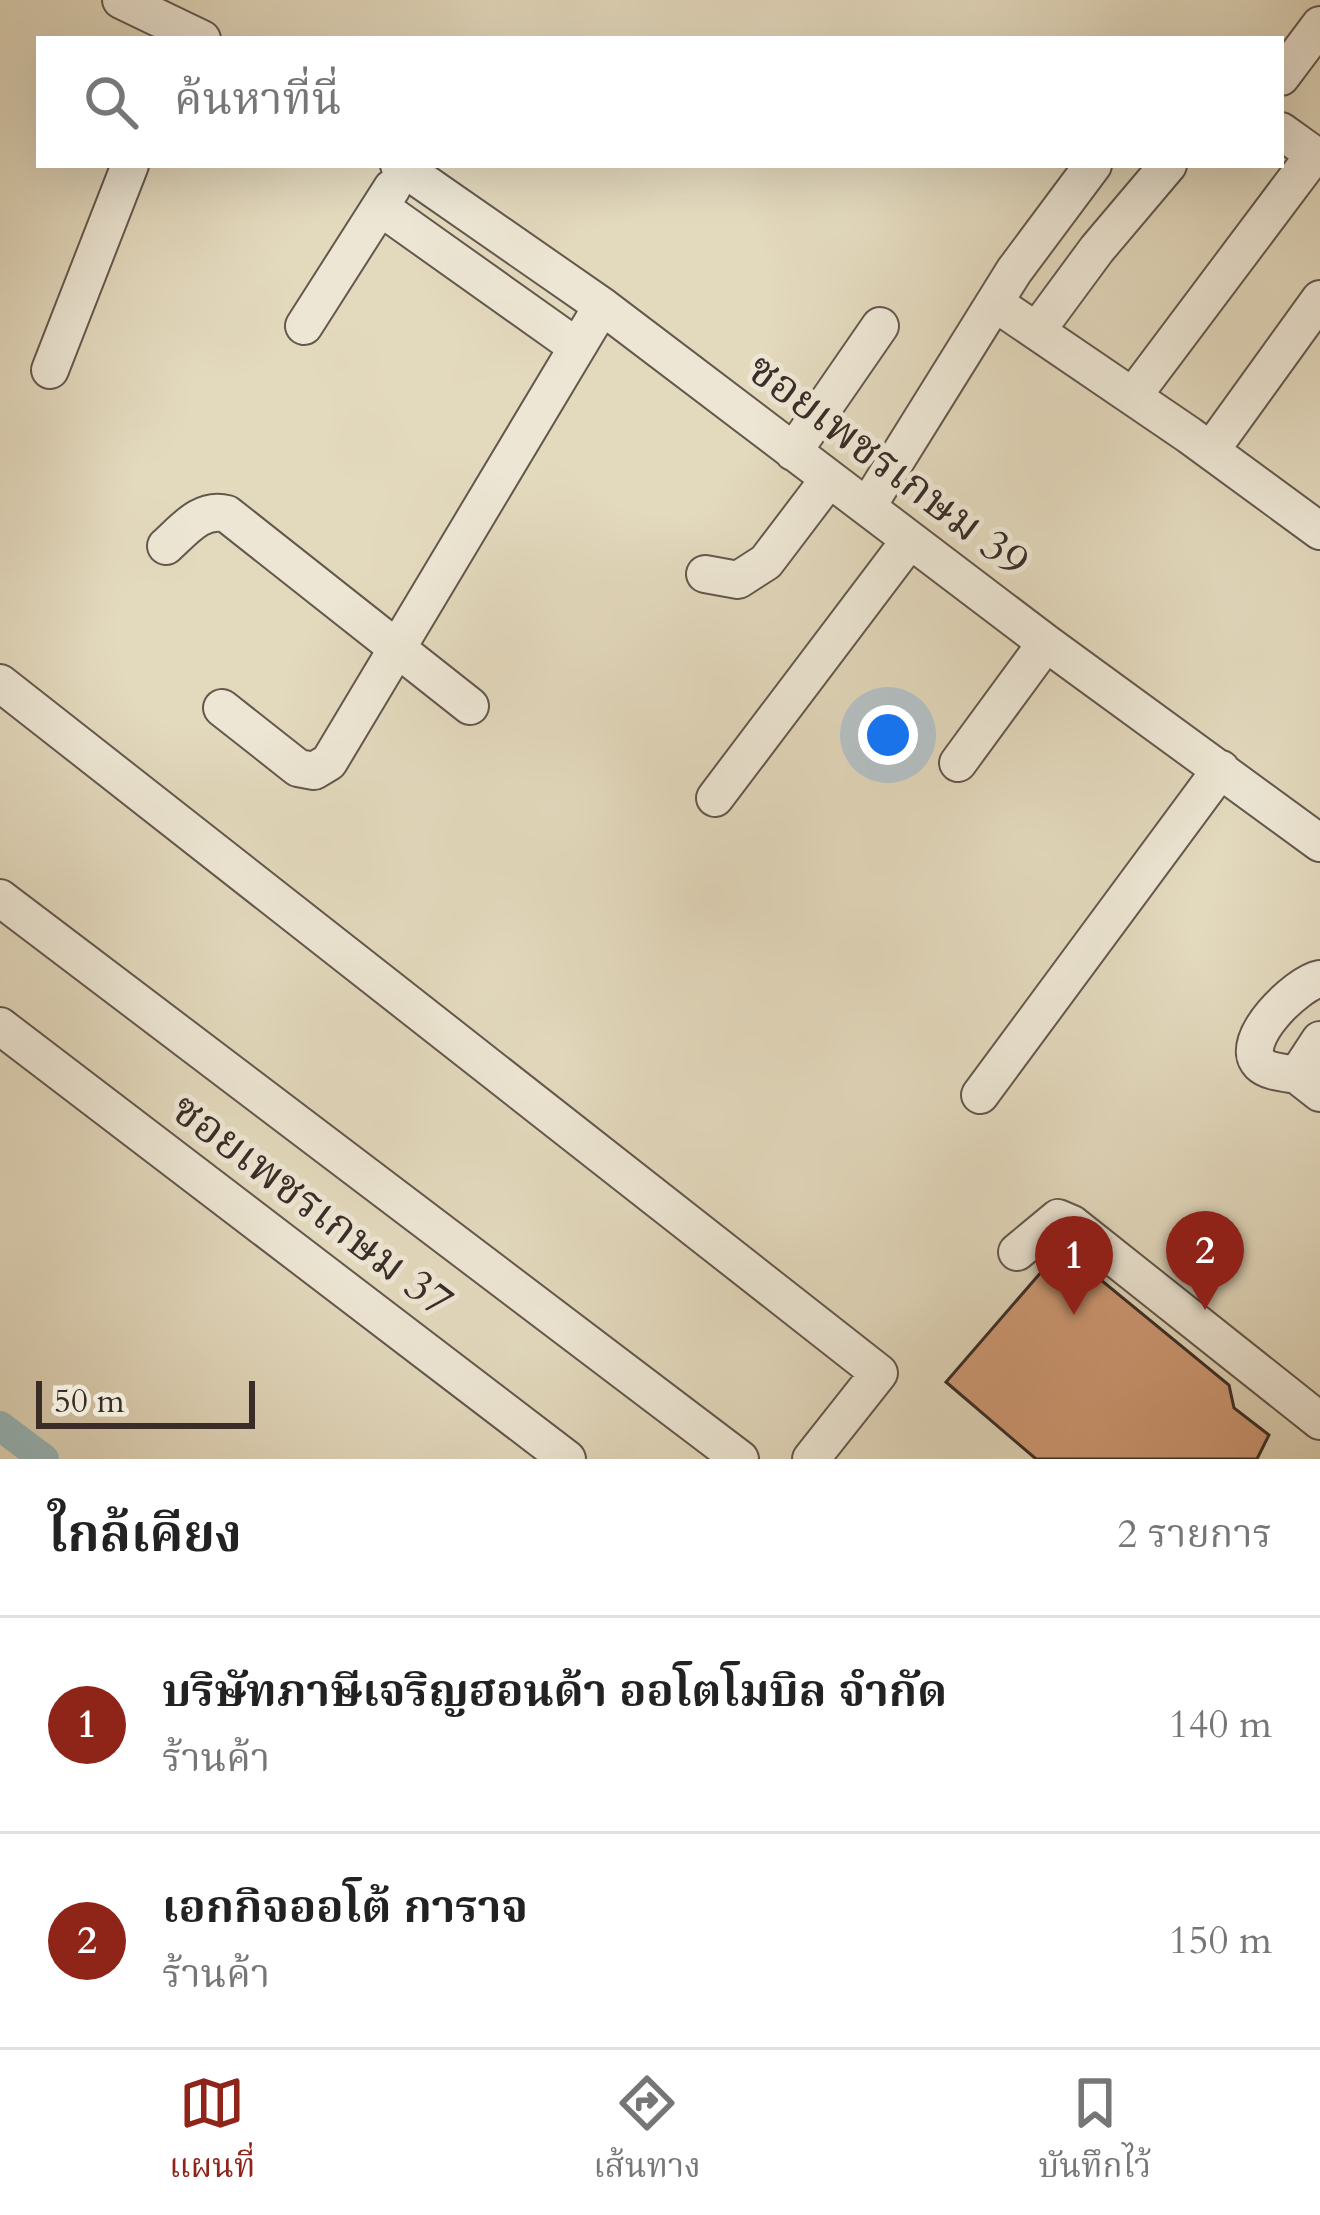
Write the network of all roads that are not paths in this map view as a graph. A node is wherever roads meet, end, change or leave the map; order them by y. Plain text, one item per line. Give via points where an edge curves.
1 (121, 0) edge
2 (1320, 25) edge
3 (189, 26) edge
4 (1284, 73) edge
5 (1284, 133) edge
6 (1317, 157) edge
7 (129, 168) edge
8 (401, 168) edge
9 (403, 168) edge
10 (1091, 168) edge
11 (1165, 168) edge
12 (380, 207) junction
13 (1320, 299) edge
14 (995, 303) junction
15 (602, 306) junction
16 (304, 326) dead end
17 (880, 326) dead end
18 (1038, 329) junction
19 (577, 347) junction
20 (50, 370) dead end
21 (1133, 396) junction
22 (1210, 450) junction
23 (794, 452) junction
24 (829, 478) junction
25 (867, 507) junction
26 (1320, 531) edge
27 (910, 540) junction
28 (166, 546) dead end
29 (705, 574) dead end
30 (1046, 643) junction
31 (398, 647) junction
32 (0, 682) edge
33 (470, 706) dead end
34 (222, 708) dead end
35 (958, 763) dead end
36 (1221, 769) junction
37 (715, 798) dead end
38 (1320, 843) edge
39 (0, 898) edge
40 (1320, 979) edge
41 (0, 1026) edge
42 (1320, 1040) edge
43 (1308, 1084) edge
44 (980, 1095) dead end
45 (1017, 1252) dead end
46 (1320, 1421) edge
47 (567, 1459) edge
48 (740, 1459) edge
49 (812, 1459) edge

1 - 3 street
2 - 4 street
5 - 6 street
6 - 21 street
7 - 20 street
8 - 12 street
9 - 15 street, ซอยเพชรเกษม 39
10 - 14 street
11 - 18 street
12 - 16 street
12 - 19 street
13 - 22 street
14 - 18 street
14 - 25 street
15 - 19 street
15 - 23 street, ซอยเพชรเกษม 39
17 - 23 street
18 - 21 street
19 - 31 street
21 - 22 street
22 - 26 street
23 - 24 street, ซอยเพชรเกษม 39
24 - 25 street, ซอยเพชรเกษม 39
24 - 29 street via 766,562 738,580
25 - 27 street, ซอยเพชรเกษม 39
27 - 30 street, ซอยเพชรเกษม 39
27 - 37 street
28 - 31 street via 198,518 227,514
30 - 35 street
30 - 36 street, ซอยเพชรเกษม 39
31 - 33 street
31 - 34 street via 329,762 314,771 298,768
32 - 49 street via 879,1373
36 - 38 street, ซอยเพชรเกษม 39
36 - 44 street
39 - 48 street
40 - 43 street via 1293,991 1256,1042 1262,1066
41 - 47 street, ซอยเพชรเกษม 37
42 - 43 street
45 - 46 street via 1058,1218 1072,1224

